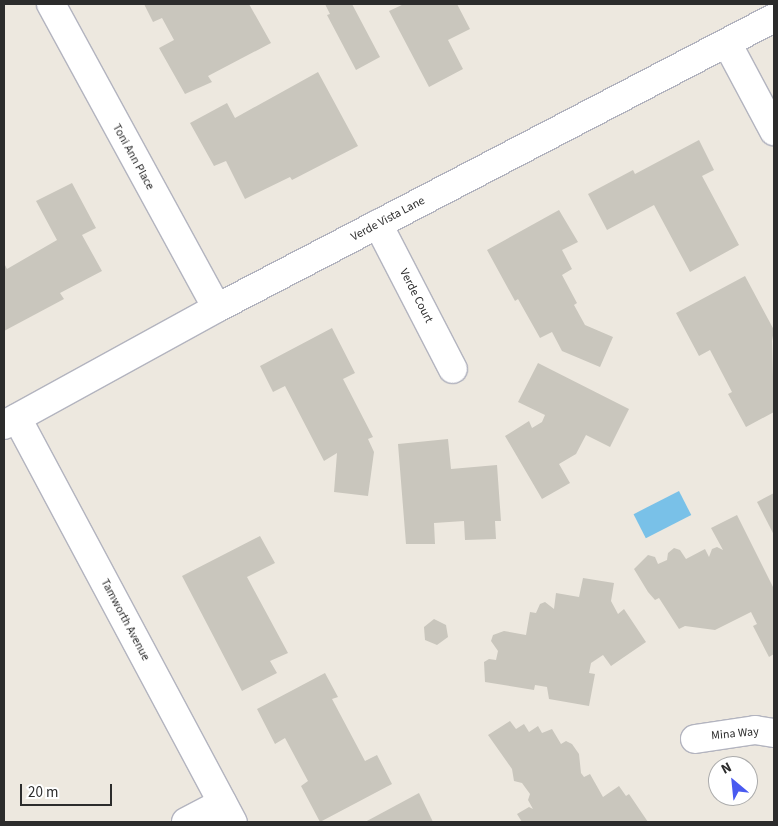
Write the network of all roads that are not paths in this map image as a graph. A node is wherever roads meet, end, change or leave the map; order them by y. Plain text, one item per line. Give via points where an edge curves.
1 (51, 4) edge
2 (774, 18) edge
3 (727, 43) junction
4 (774, 131) edge
5 (378, 224) junction
6 (217, 308) junction
7 (453, 370) dead end
8 (10, 421) edge
9 (774, 733) edge
10 (695, 738) dead end
11 (227, 812) edge
12 (186, 822) edge

1 - 6 street, Toni Ann Place
2 - 3 street, Verde Vista Lane
3 - 4 street
3 - 5 street, Verde Vista Lane
5 - 6 street, Verde Vista Lane
5 - 7 street, Verde Court
6 - 8 street, Verde Vista Lane
8 - 11 street, Tamworth Avenue
9 - 10 street, Mina Way via 754,730
11 - 12 street

